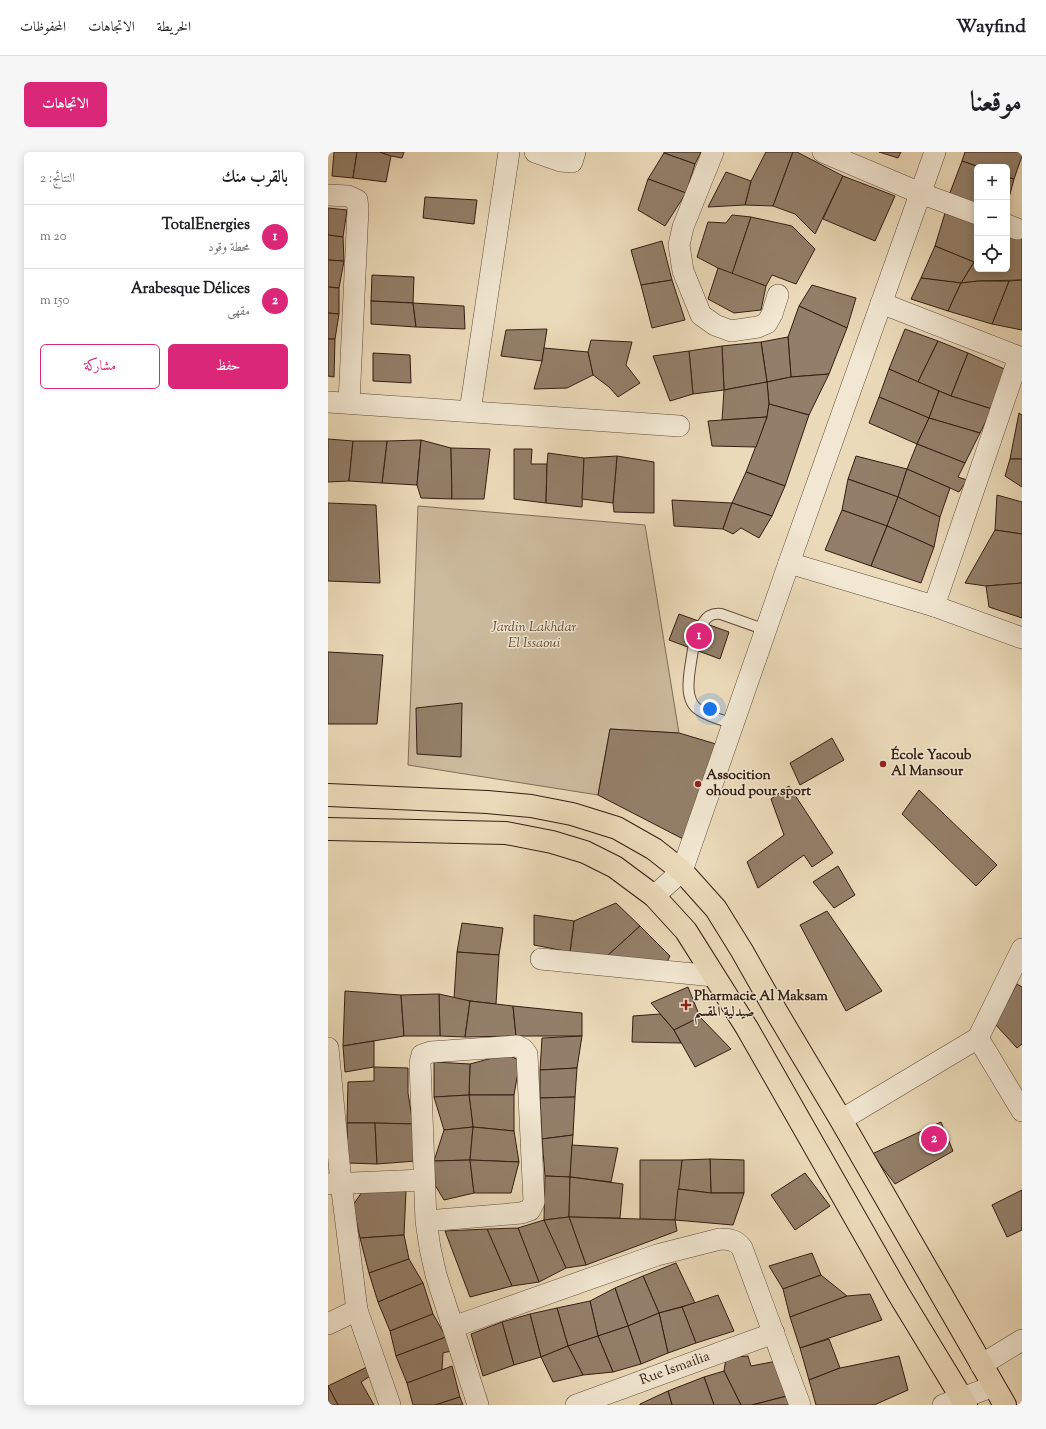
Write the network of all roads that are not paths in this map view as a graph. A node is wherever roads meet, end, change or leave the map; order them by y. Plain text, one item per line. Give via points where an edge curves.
1 (509, 152) edge
2 (535, 152) edge
3 (575, 152) edge
4 (713, 152) edge
5 (822, 152) edge
6 (935, 152) edge
7 (920, 193) junction
8 (328, 195) edge
9 (974, 213) edge
10 (778, 295) dead end
11 (881, 303) junction
12 (1021, 357) edge
13 (328, 402) edge
14 (349, 403) junction
15 (470, 411) junction
16 (679, 426) dead end
17 (789, 563) junction
18 (934, 606) junction
19 (703, 623) dead end
20 (766, 630) junction
21 (1022, 638) edge
22 (693, 649) dead end
23 (734, 724) junction
24 (328, 795) edge
25 (328, 829) edge
26 (682, 871) junction
27 (654, 896) junction
28 (1022, 949) edge
29 (541, 959) dead end
30 (714, 976) junction
31 (978, 1038) junction
32 (328, 1048) edge
33 (1022, 1111) edge
34 (841, 1120) junction
35 (423, 1180) junction
36 (334, 1183) edge
37 (426, 1221) junction
38 (357, 1310) junction
39 (328, 1324) edge
40 (453, 1327) junction
41 (774, 1333) junction
42 (1022, 1340) edge
43 (981, 1365) junction
44 (994, 1386) junction
45 (957, 1403) edge
46 (390, 1405) edge
47 (478, 1405) edge
48 (576, 1405) edge
49 (800, 1405) edge
50 (1005, 1405) edge

1 - 15 street
2 - 3 street via 572,162
4 - 10 street via 683,227 679,245 683,271 701,316 715,325 731,330 758,327 767,323
5 - 7 street
6 - 7 street
7 - 9 street
7 - 11 street
8 - 14 street via 348,196 357,200 358,209
11 - 12 street
11 - 17 street
12 - 18 street
13 - 14 street
14 - 15 street
15 - 16 street
17 - 18 street
17 - 20 street
18 - 21 street
19 - 20 lane via 715,613
20 - 23 street
22 - 23 lane via 688,689 691,702 700,711
23 - 26 street
24 - 26 main road via 487,802 531,806 572,814 616,828 654,849
25 - 27 main road via 506,833 552,842 585,852 615,867
26 - 27 street
26 - 34 main road via 716,909
27 - 30 main road via 686,931
28 - 31 street
29 - 30 street
30 - 45 main road via 747,1028 898,1293
31 - 33 street
31 - 34 street
32 - 36 street
34 - 43 main road
35 - 36 street
35 - 37 street
35 - 37 street via 420,1063 422,1055 431,1052 517,1046 524,1049 527,1054 534,1202 530,1210 521,1213
36 - 38 street
37 - 40 street via 436,1274
38 - 39 street
38 - 46 street
40 - 41 street via 657,1255 729,1239 738,1242 742,1248
40 - 47 street
41 - 48 street, Rue Ismailia
41 - 49 street
42 - 43 street
43 - 44 main road
44 - 45 street
44 - 50 main road

